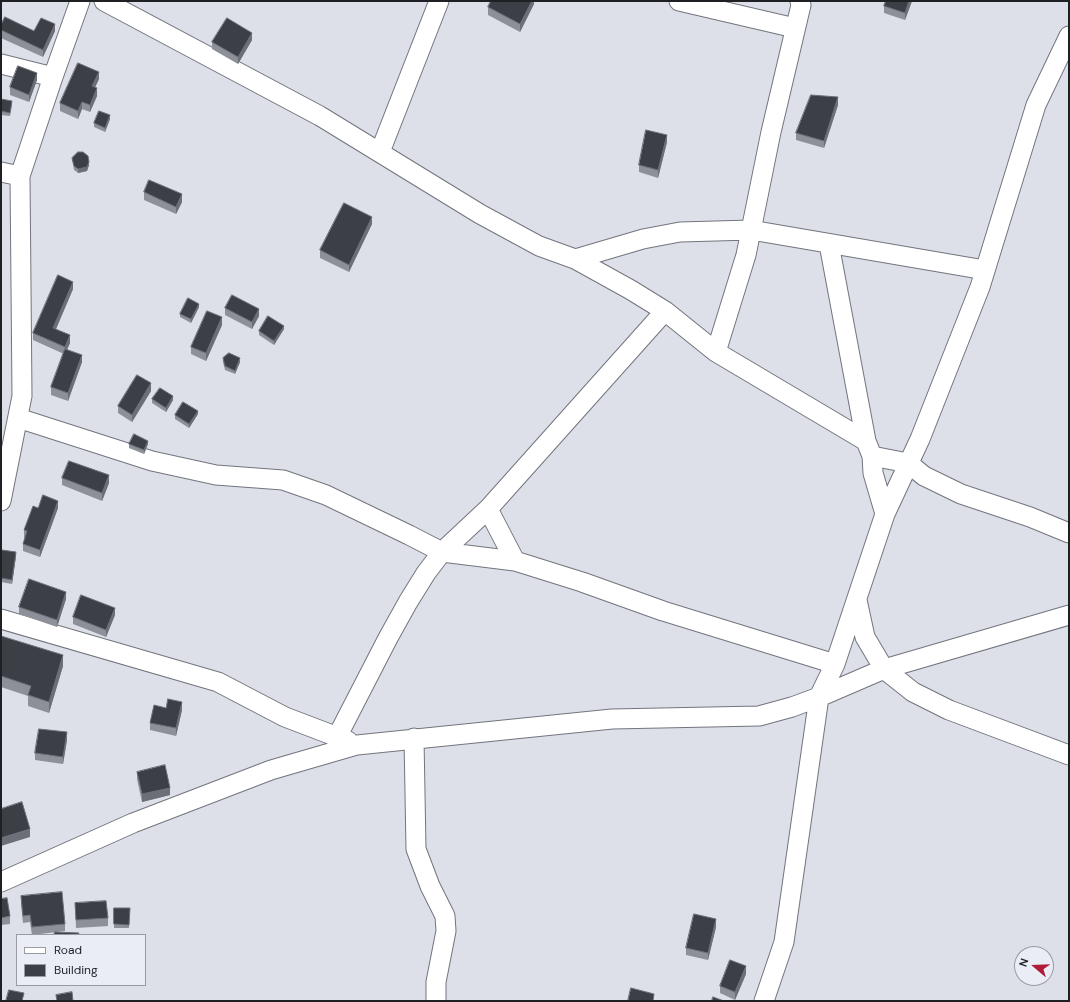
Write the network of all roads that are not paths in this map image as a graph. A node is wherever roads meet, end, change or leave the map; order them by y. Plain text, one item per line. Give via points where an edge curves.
1 (80, 1) edge
2 (104, 1) edge
3 (439, 1) edge
4 (679, 1) edge
5 (800, 1) edge
6 (795, 28) junction
7 (1069, 36) edge
8 (1, 64) edge
9 (53, 77) junction
10 (380, 152) junction
11 (1, 172) edge
12 (20, 176) junction
13 (751, 230) junction
14 (829, 244) junction
15 (575, 259) junction
16 (985, 270) junction
17 (664, 311) junction
18 (716, 352) junction
19 (18, 418) junction
20 (869, 449) junction
21 (908, 463) junction
22 (1, 501) edge
23 (488, 509) junction
24 (885, 514) junction
25 (1069, 533) edge
26 (442, 552) junction
27 (515, 561) junction
28 (856, 598) junction
29 (1069, 615) edge
30 (1, 619) edge
31 (835, 664) junction
32 (884, 669) junction
33 (819, 697) junction
34 (337, 737) junction
35 (414, 738) junction
36 (357, 745) junction
37 (1069, 755) edge
38 (1, 882) edge
39 (436, 1001) edge
40 (764, 1001) edge

1 - 9 street
2 - 10 street via 320,116
3 - 10 street
4 - 6 street
5 - 6 street
6 - 13 street
7 - 16 street via 1036,105
8 - 9 street
9 - 12 street
10 - 15 street via 480,214 539,246
11 - 12 street
12 - 19 street via 22,396
13 - 14 street
13 - 15 street via 680,232
13 - 18 street via 746,255
14 - 16 street
14 - 20 street
15 - 17 street
16 - 21 street via 920,439
17 - 18 street
17 - 23 street
18 - 20 street
19 - 22 street
19 - 26 street via 152,462 216,475 283,480 326,495
20 - 21 street
20 - 24 street
21 - 24 street
21 - 25 street via 924,476 961,494
23 - 26 street
23 - 27 street
24 - 28 street
26 - 27 street
26 - 34 street via 408,602
27 - 31 street via 663,611
28 - 31 street
28 - 32 street via 865,637
29 - 32 street
30 - 34 street via 218,682 285,717
31 - 33 street
32 - 33 street
32 - 37 street via 913,692 949,710
33 - 35 street via 759,716 612,719
33 - 40 street via 784,942
34 - 36 street
35 - 36 street
35 - 39 street via 416,849 445,916 446,931 436,982
36 - 38 street via 264,772 133,823

